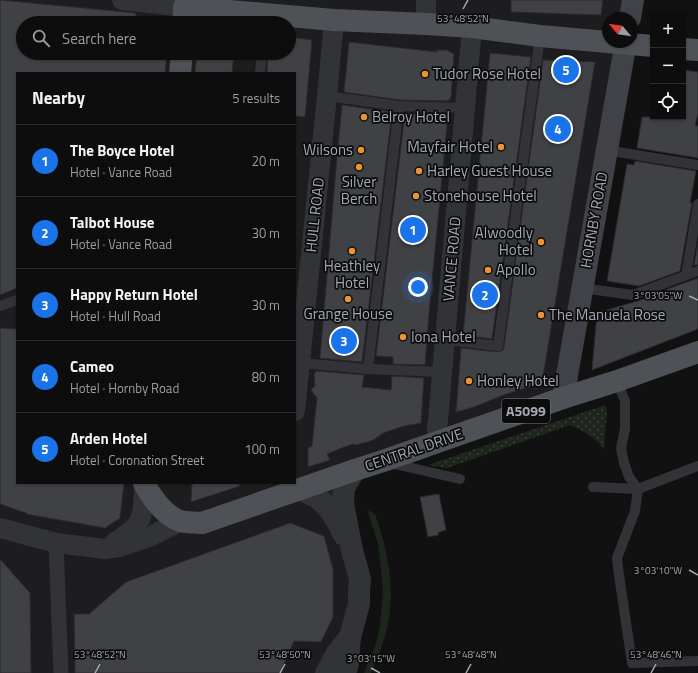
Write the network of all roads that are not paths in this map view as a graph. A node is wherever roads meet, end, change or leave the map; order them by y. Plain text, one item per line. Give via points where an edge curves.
1 (122, 0) edge
2 (426, 0) edge
3 (633, 0) edge
4 (184, 10) edge
5 (631, 12) edge
6 (244, 16) edge
7 (296, 19) edge
8 (334, 20) junction
9 (426, 24) junction
10 (472, 27) junction
11 (540, 36) junction
12 (602, 41) edge
13 (638, 44) edge
14 (650, 46) edge
15 (625, 48) edge
16 (686, 49) edge
17 (698, 50) edge
18 (181, 60) edge
19 (261, 60) edge
20 (180, 72) edge
21 (260, 72) edge
22 (327, 96) junction
23 (399, 106) junction
24 (466, 108) junction
25 (606, 150) junction
26 (698, 165) edge
27 (698, 204) edge
28 (698, 271) edge
29 (686, 275) junction
30 (582, 288) junction
31 (16, 300) edge
32 (0, 306) edge
33 (445, 340) junction
34 (698, 352) edge
35 (368, 369) junction
36 (442, 372) junction
37 (298, 374) edge
38 (617, 381) junction
39 (562, 398) junction
40 (296, 399) edge
41 (439, 442) junction
42 (383, 461) junction
43 (698, 466) edge
44 (355, 470) junction
45 (460, 479) dead end
46 (144, 484) edge
47 (144, 484) edge
48 (593, 487) dead end
49 (291, 489) edge
50 (638, 489) junction
51 (181, 522) junction
52 (0, 528) edge
53 (56, 543) junction
54 (105, 549) junction
55 (352, 550) junction
56 (350, 637) junction
57 (698, 661) edge
58 (61, 673) edge
59 (326, 673) edge
60 (345, 673) edge

1 - 4 street
2 - 9 street
3 - 5 main road
4 - 6 main road
7 - 8 main road
8 - 9 main road
8 - 22 street, HULL ROAD
9 - 10 main road
10 - 11 main road
10 - 24 street, VANCE ROAD
11 - 12 main road
11 - 33 lane via 498,346
13 - 14 main road
15 - 25 main road, HORNBY ROAD
16 - 17 main road
18 - 20 main road
19 - 21 lane
22 - 23 lane
22 - 37 street, HULL ROAD
23 - 24 lane
23 - 35 lane
24 - 33 street, VANCE ROAD
25 - 26 lane
25 - 30 main road, HORNBY ROAD
27 - 29 lane
28 - 29 lane
29 - 30 lane via 633,295
30 - 39 main road, HORNBY ROAD
31 - 32 lane
33 - 36 street, VANCE ROAD
34 - 38 main road, CENTRAL DRIVE / A5099
35 - 36 lane
35 - 37 lane
36 - 41 street, VANCE ROAD via 437,428
37 - 40 street, HULL ROAD
38 - 39 main road, CENTRAL DRIVE / A5099
38 - 50 lane via 625,401 625,429 621,448 629,477
39 - 41 main road, CENTRAL DRIVE / A5099
41 - 42 main road, CENTRAL DRIVE / A5099
42 - 44 main road, CENTRAL DRIVE / A5099
42 - 45 lane
43 - 50 lane
44 - 49 main road, CENTRAL DRIVE / A5099
44 - 55 street via 346,484 343,498
46 - 51 main road via 164,511
47 - 54 street via 144,500 138,524
48 - 50 lane
49 - 51 main road, CENTRAL DRIVE / A5099 via 202,523
49 - 55 street via 316,497 330,510
50 - 57 lane via 635,511 617,558 632,663
51 - 54 street via 149,537
52 - 53 street
53 - 54 street
53 - 58 street
55 - 56 street via 360,579 360,591
56 - 59 street
56 - 60 street

